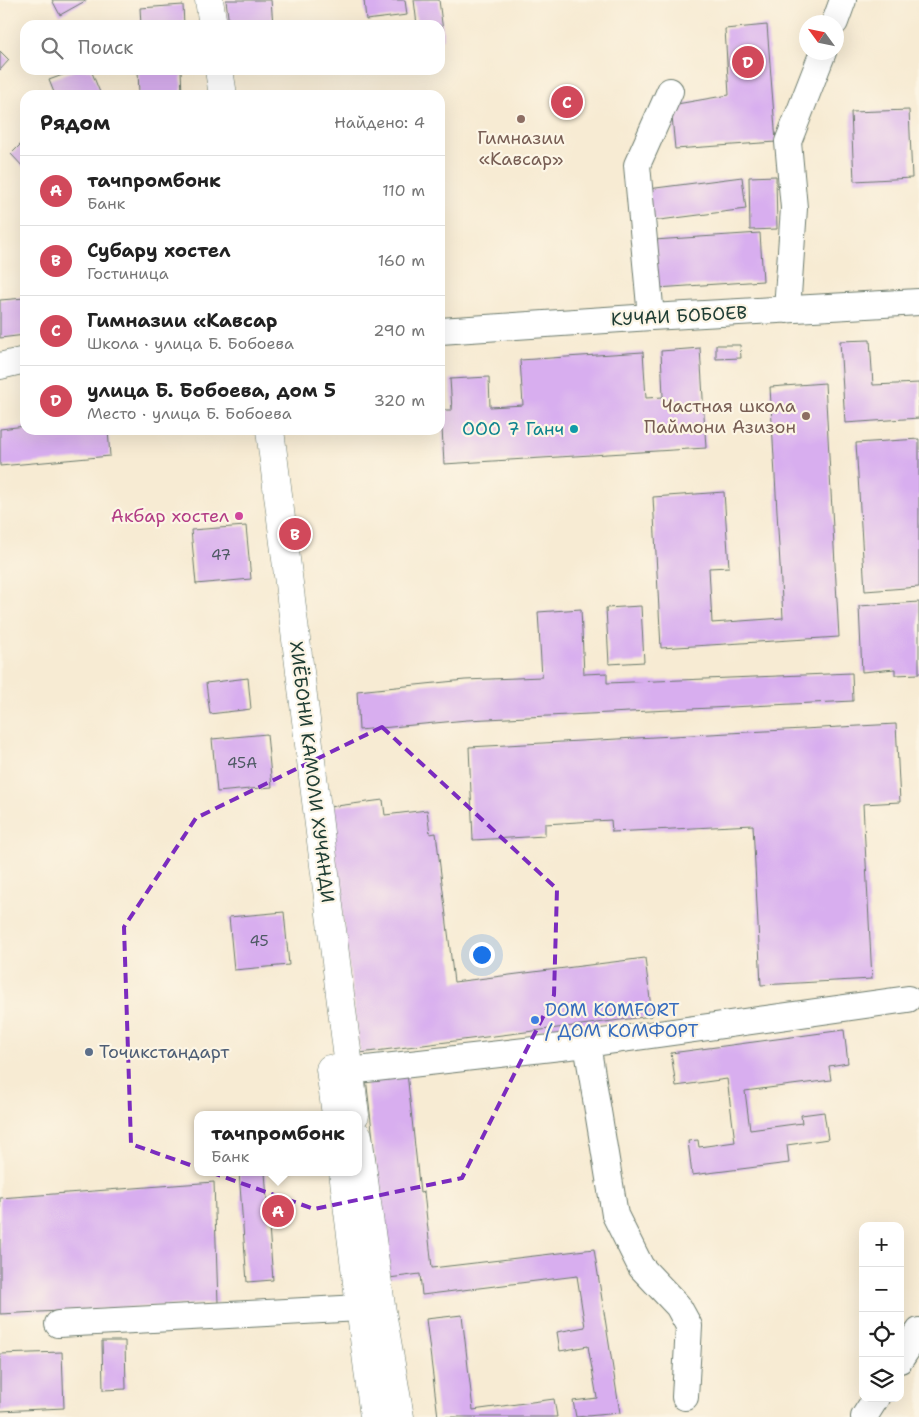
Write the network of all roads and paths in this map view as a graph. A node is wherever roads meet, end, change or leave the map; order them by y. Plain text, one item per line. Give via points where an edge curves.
1 (191, 0) edge
2 (209, 0) edge
3 (843, 0) edge
4 (838, 15) edge
5 (194, 20) edge
6 (212, 20) edge
7 (820, 60) edge
8 (202, 75) edge
9 (220, 75) edge
10 (204, 90) edge
11 (222, 90) edge
12 (670, 90) dead end
13 (919, 302) edge
14 (787, 310) junction
15 (651, 317) junction
16 (445, 332) edge
17 (20, 361) edge
18 (0, 366) edge
19 (252, 435) edge
20 (271, 435) edge
21 (908, 999) dead end
22 (587, 1044) junction
23 (349, 1070) junction
24 (336, 1111) edge
25 (354, 1111) edge
26 (344, 1176) edge
27 (361, 1176) edge
28 (370, 1307) junction
29 (58, 1324) dead end
30 (919, 1331) edge
31 (902, 1357) edge
32 (685, 1398) dead end
33 (873, 1402) edge
34 (374, 1417) edge
35 (400, 1417) edge
36 (864, 1417) edge

1 - 5 main road
2 - 6 main road
3 - 4 street
7 - 14 street via 788,142 794,208
8 - 10 main road
9 - 11 main road
12 - 15 street via 637,166
13 - 14 street, КУЧАИ БОБОЕВ
14 - 15 street, КУЧАИ БОБОЕВ
15 - 16 street, КУЧАИ БОБОЕВ
17 - 18 street
19 - 24 main road
20 - 23 main road, ХИЁБОНИ КАМОЛИ ХУЧАНДИ
21 - 22 street
22 - 23 street
22 - 32 street via 615,1216 641,1267 678,1306 688,1326
23 - 25 main road, ХИЁБОНИ КАМОЛИ ХУЧАНДИ
26 - 28 main road
27 - 28 main road
28 - 29 street
28 - 34 main road
28 - 35 main road
30 - 31 street
33 - 36 street

